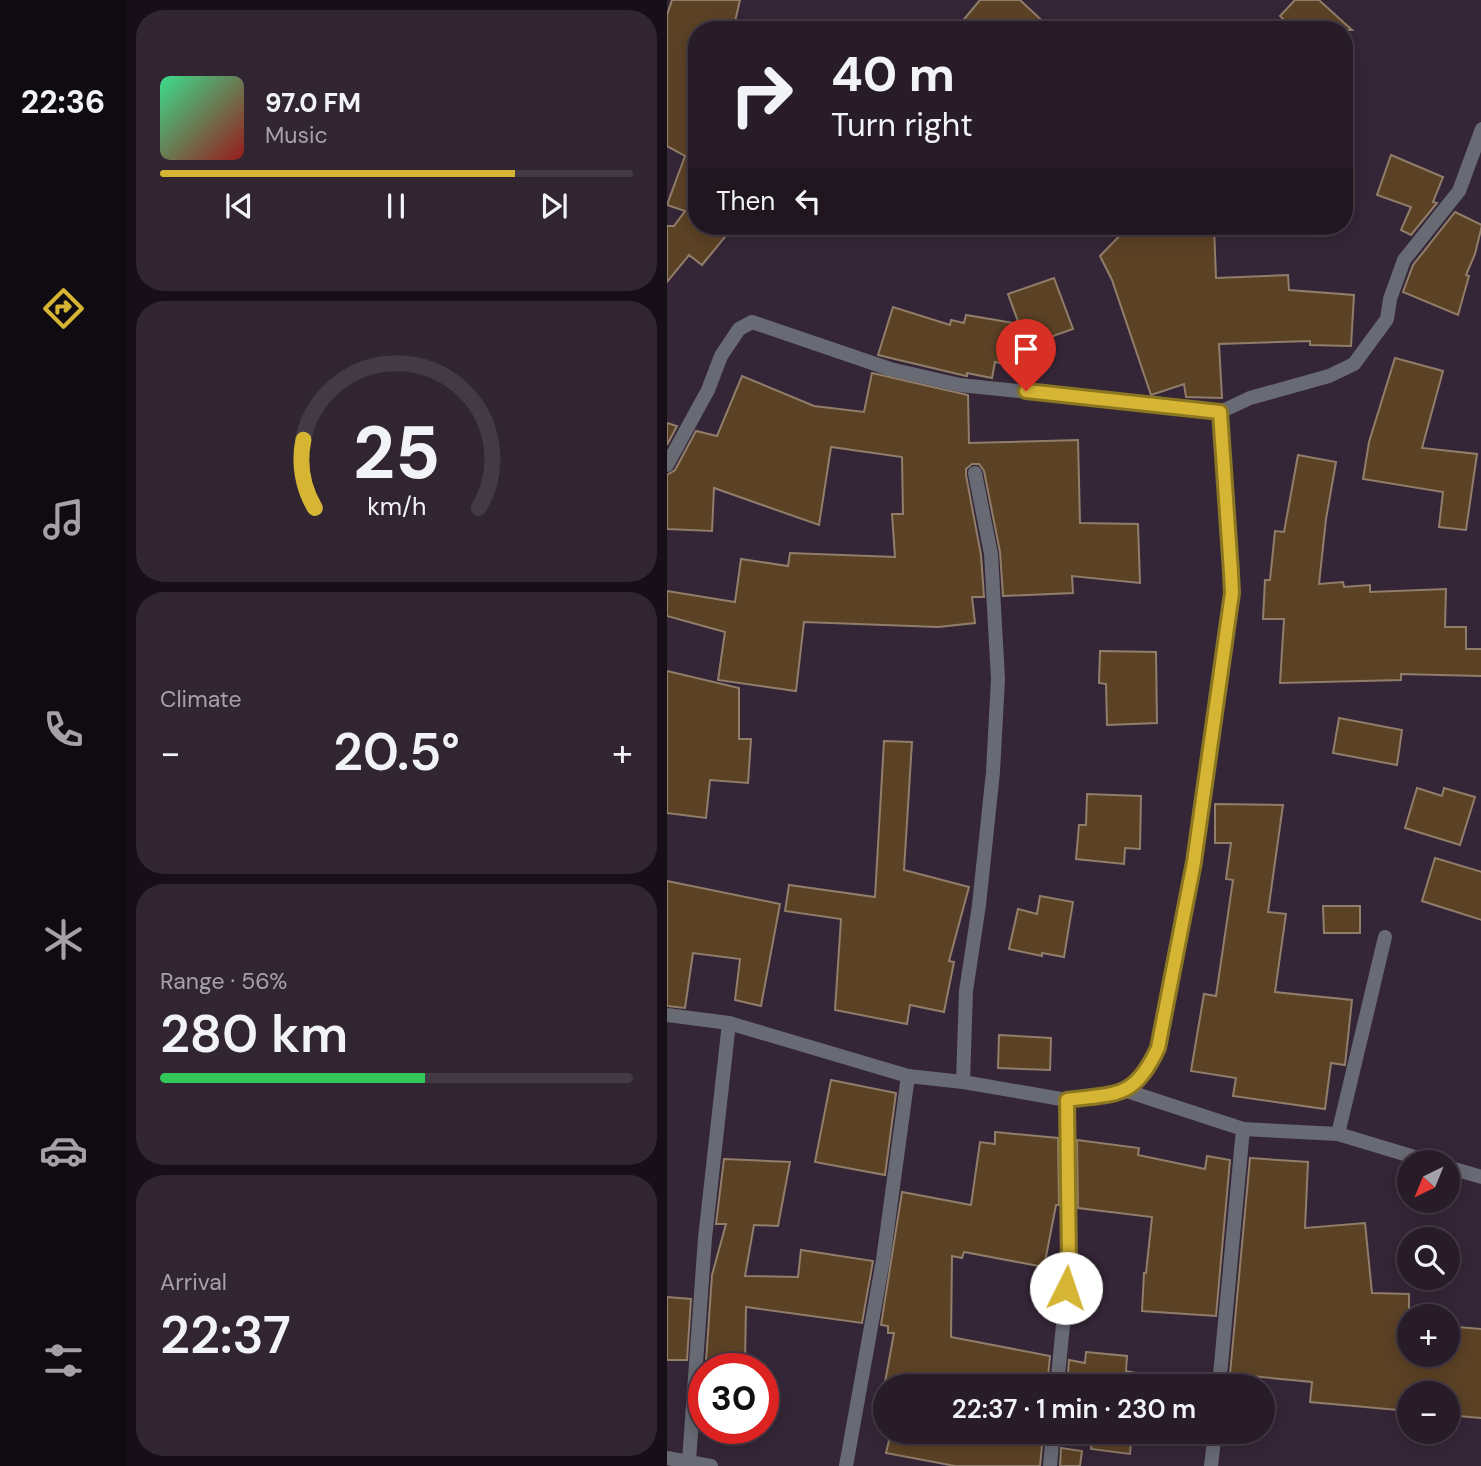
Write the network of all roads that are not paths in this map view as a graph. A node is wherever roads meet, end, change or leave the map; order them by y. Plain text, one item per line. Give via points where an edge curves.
1 (1481, 129) edge
2 (1220, 412) junction
3 (667, 465) edge
4 (975, 473) dead end
5 (1385, 937) dead end
6 (667, 1016) edge
7 (729, 1023) junction
8 (908, 1076) junction
9 (963, 1082) junction
10 (1127, 1091) junction
11 (1067, 1100) junction
12 (1243, 1129) junction
13 (1338, 1134) junction
14 (1397, 1152) edge
15 (1460, 1171) edge
16 (1481, 1177) edge
17 (1058, 1374) edge
18 (1220, 1374) edge
19 (1052, 1444) edge
20 (1214, 1444) edge
21 (667, 1458) edge
22 (689, 1461) junction
23 (711, 1466) edge
24 (846, 1466) edge
25 (1050, 1466) edge
26 (1211, 1466) edge

1 - 2 street via 1459,191 1404,260 1387,319 1354,364
2 - 3 street via 960,385 890,369 752,322 739,329 721,356
2 - 10 street via 1232,593 1194,862 1158,1048 1148,1070
4 - 9 street via 991,554 998,679 993,772 966,991
5 - 13 street
6 - 7 street
7 - 8 street
7 - 22 street via 705,1238
8 - 9 street
8 - 24 street via 883,1260
9 - 11 street
10 - 11 street
10 - 12 street
11 - 17 street via 1069,1264
12 - 13 street
12 - 18 street
13 - 14 street
15 - 16 street
19 - 25 street
20 - 26 street
21 - 22 street
22 - 23 street

